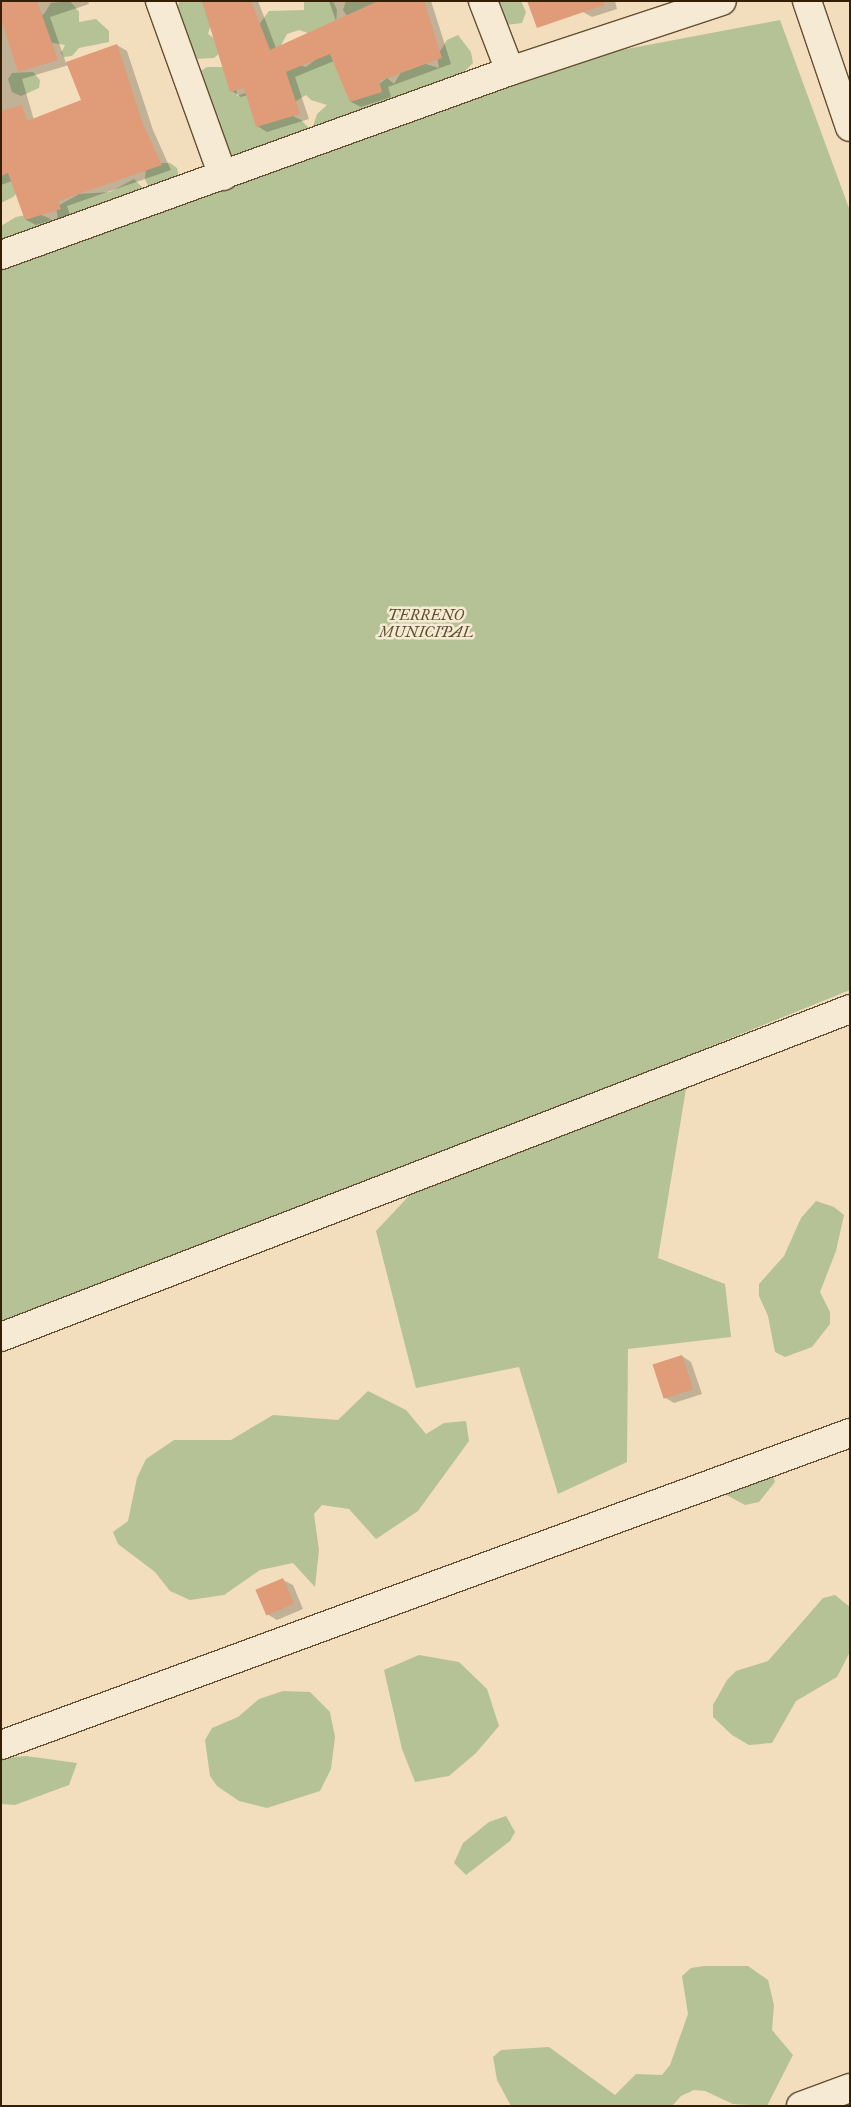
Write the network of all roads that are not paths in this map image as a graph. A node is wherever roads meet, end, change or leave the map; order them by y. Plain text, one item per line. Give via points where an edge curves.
1 (160, 1) edge
2 (483, 1) edge
3 (722, 1) edge
4 (807, 1) edge
5 (510, 71) junction
6 (850, 127) edge
7 (223, 176) junction
8 (1, 255) edge
9 (850, 1009) edge
10 (1, 1337) edge
11 (850, 1433) edge
12 (1, 1744) edge
13 (850, 2088) edge
14 (801, 2106) edge

1 - 7 street
2 - 5 street
3 - 5 street
4 - 6 street
5 - 7 street
7 - 8 street
9 - 10 street
11 - 12 street
13 - 14 street

